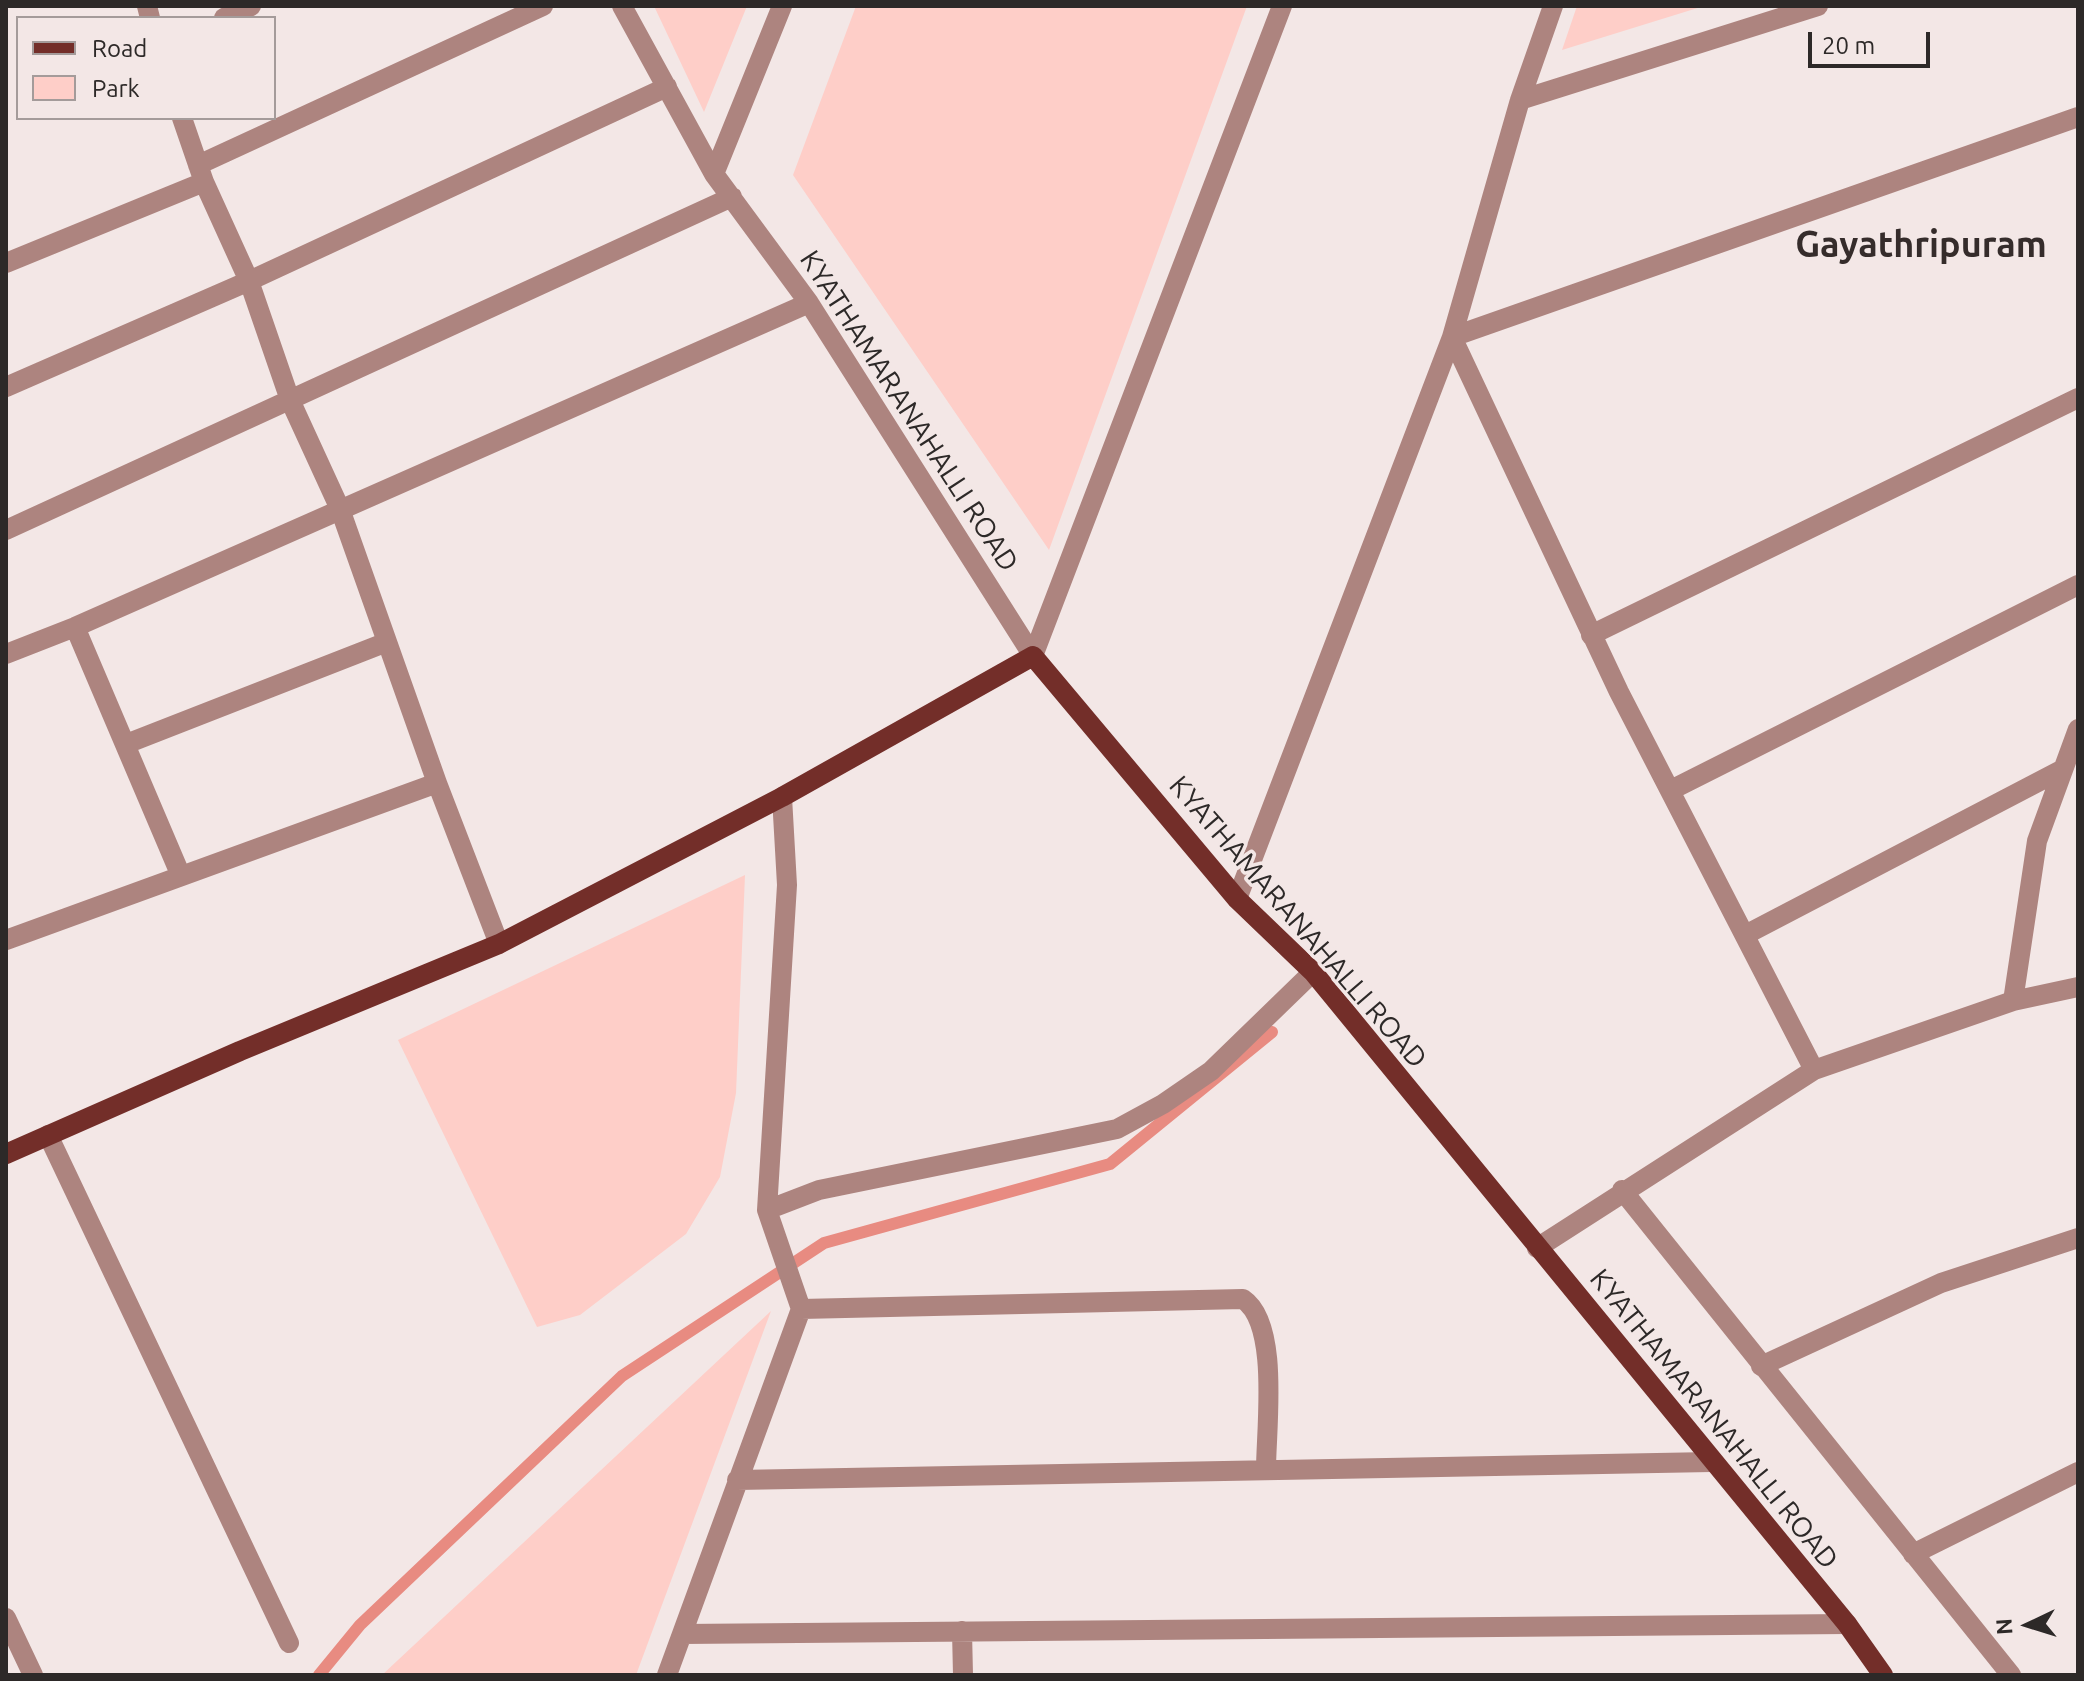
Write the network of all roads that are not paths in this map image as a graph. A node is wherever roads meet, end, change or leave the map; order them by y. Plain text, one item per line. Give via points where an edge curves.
1 (251, 6) edge
2 (543, 6) edge
3 (622, 6) edge
4 (782, 6) edge
5 (1282, 6) edge
6 (1553, 6) edge
7 (1818, 6) edge
8 (1763, 15) edge
9 (228, 16) edge
10 (667, 87) junction
11 (1520, 100) junction
12 (2078, 117) edge
13 (183, 120) edge
14 (201, 174) junction
15 (714, 174) junction
16 (732, 197) junction
17 (6, 263) edge
18 (249, 281) junction
19 (809, 303) junction
20 (1452, 337) junction
21 (6, 387) edge
22 (2078, 398) edge
23 (290, 400) junction
24 (340, 509) junction
25 (6, 530) edge
26 (2078, 585) edge
27 (75, 627) junction
28 (1591, 635) junction
29 (387, 642) junction
30 (6, 654) edge
31 (1033, 656) junction
32 (2078, 729) edge
33 (126, 744) junction
34 (2063, 769) junction
35 (437, 783) junction
36 (1671, 790) junction
37 (782, 797) junction
38 (181, 876) junction
39 (1237, 899) junction
40 (1745, 935) junction
41 (6, 940) edge
42 (499, 944) junction
43 (1313, 972) junction
44 (2078, 987) edge
45 (2013, 1001) junction
46 (1814, 1070) junction
47 (48, 1135) junction
48 (6, 1154) edge
49 (1622, 1190) junction
50 (767, 1210) junction
51 (2078, 1238) edge
52 (1537, 1248) junction
53 (801, 1309) junction
54 (1761, 1366) junction
55 (1711, 1462) junction
56 (1266, 1470) junction
57 (2078, 1472) edge
58 (737, 1480) junction
59 (1913, 1554) junction
60 (6, 1618) edge
61 (1847, 1624) junction
62 (962, 1631) junction
63 (682, 1634) junction
64 (289, 1643) dead end
65 (33, 1675) edge
66 (667, 1675) edge
67 (963, 1675) edge
68 (1883, 1675) edge
69 (2011, 1675) edge

1 - 9 street
2 - 14 street
3 - 10 street, KYATHAMARANAHALLI ROAD
4 - 15 street
5 - 31 street
6 - 11 street
7 - 8 street
8 - 11 street
10 - 15 street, KYATHAMARANAHALLI ROAD
10 - 18 street
11 - 20 street
12 - 20 street
13 - 14 street
14 - 17 street
14 - 18 street
15 - 16 street, KYATHAMARANAHALLI ROAD
16 - 19 street, KYATHAMARANAHALLI ROAD
16 - 23 street
18 - 21 street
18 - 23 street
19 - 24 street
19 - 31 street, KYATHAMARANAHALLI ROAD
20 - 28 street
20 - 39 street
22 - 28 street
23 - 24 street
23 - 25 street
24 - 27 street
24 - 29 street
26 - 36 street
27 - 30 street
27 - 33 street
28 - 36 street
29 - 33 street
29 - 35 street
31 - 37 main road
31 - 39 main road, KYATHAMARANAHALLI ROAD
32 - 34 street
33 - 38 street
34 - 40 street
34 - 45 street via 2037,841
35 - 38 street
35 - 42 street
36 - 40 street
37 - 42 main road
37 - 50 street via 787,885
38 - 41 street
39 - 43 main road, KYATHAMARANAHALLI ROAD
40 - 46 street
42 - 47 main road
43 - 50 street via 1211,1071 1117,1129 819,1190
43 - 52 main road, KYATHAMARANAHALLI ROAD
44 - 45 street
45 - 46 street
46 - 49 street
47 - 48 main road
47 - 64 street
49 - 52 street
49 - 54 street
50 - 53 street
51 - 54 street via 1941,1283
52 - 55 main road, KYATHAMARANAHALLI ROAD
53 - 56 street via 1243,1299 1254,1306 1266,1338
53 - 58 street
54 - 59 street
55 - 56 street
55 - 61 main road, KYATHAMARANAHALLI ROAD
56 - 58 street
57 - 59 street
58 - 63 street
59 - 69 street
60 - 65 street
61 - 62 street
61 - 68 main road, KYATHAMARANAHALLI ROAD
62 - 63 street
62 - 67 street
63 - 66 street

